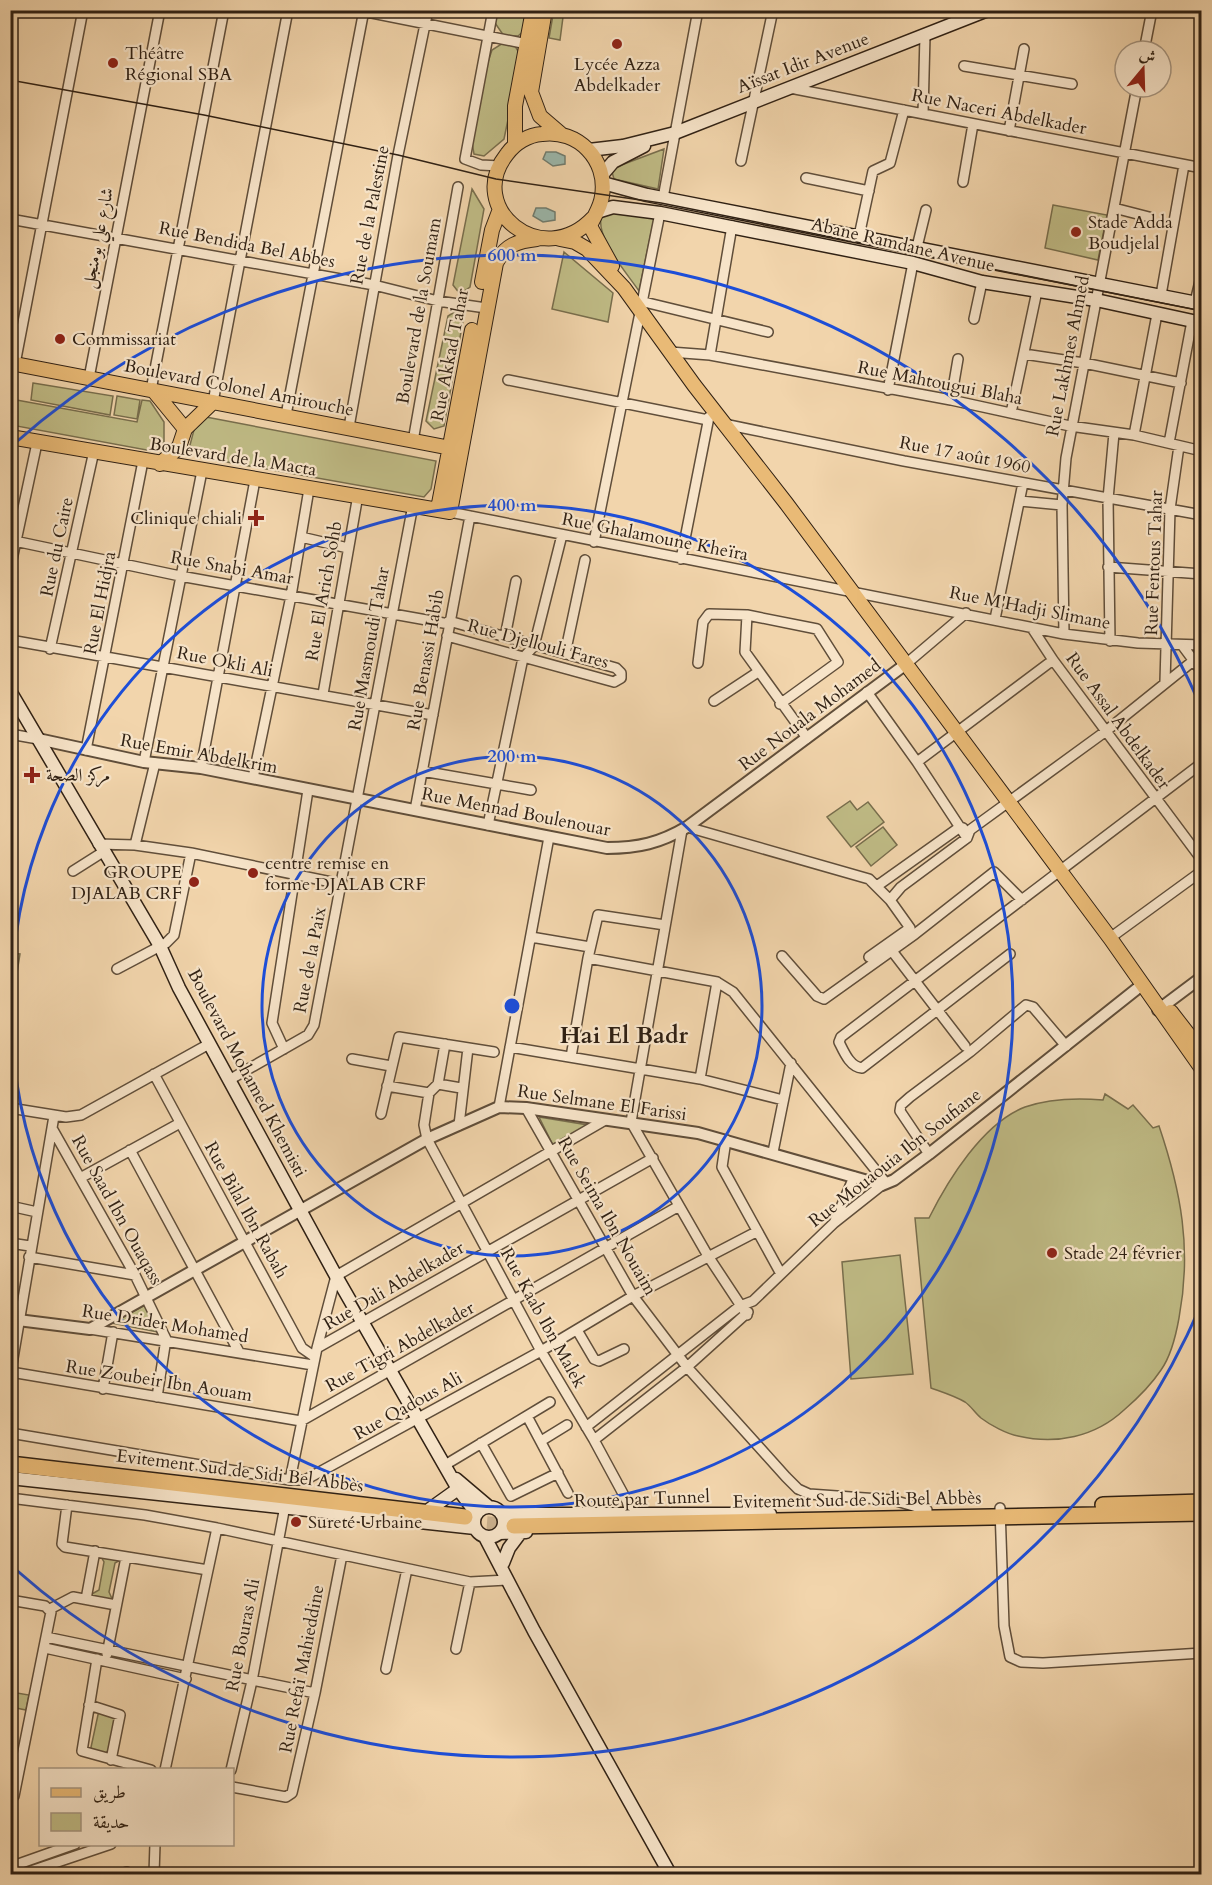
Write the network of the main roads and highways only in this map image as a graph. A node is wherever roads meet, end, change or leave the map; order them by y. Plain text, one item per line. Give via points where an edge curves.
1 (533, 10) edge
2 (545, 10) edge
3 (988, 10) edge
4 (532, 45) junction
5 (561, 134) junction
6 (669, 134) junction
7 (515, 145) junction
8 (589, 150) junction
9 (602, 179) junction
10 (500, 209) junction
11 (595, 215) junction
12 (537, 239) junction
13 (560, 239) junction
14 (624, 288) junction
15 (1198, 303) edge
16 (481, 307) junction
17 (1197, 322) edge
18 (13, 363) edge
19 (152, 390) junction
20 (213, 402) junction
21 (185, 429) junction
22 (10, 437) edge
23 (179, 447) junction
24 (455, 449) junction
25 (160, 464) junction
26 (187, 469) junction
27 (444, 510) joint
28 (10, 691) edge
29 (1159, 1004) junction
30 (1202, 1052) edge
31 (1202, 1069) edge
32 (10, 1463) edge
33 (448, 1469) junction
34 (10, 1476) edge
35 (458, 1489) junction
36 (1202, 1502) edge
37 (489, 1507) junction
38 (430, 1509) junction
39 (1000, 1513) junction
40 (1202, 1513) edge
41 (771, 1518) junction
42 (471, 1519) junction
43 (505, 1528) junction
44 (503, 1573) junction
45 (670, 1875) edge

1 - 4 main road
2 - 4 main road
3 - 6 main road, Aïssat Idir Avenue
4 - 5 main road via 533,102 540,116
4 - 7 main road via 515,106
5 - 7 main road via 537,134
5 - 8 main road
6 - 8 main road
6 - 9 main road via 613,162
7 - 10 main road via 500,166 496,183
8 - 9 main road
9 - 11 main road via 602,196
9 - 15 main road, Abane Ramdane Avenue via 628,191
10 - 12 main road via 515,228
10 - 16 main road, Rue Akkad Tahar via 492,230
11 - 13 main road via 573,235
11 - 14 main road via 590,226 593,235
11 - 17 main road, Abane Ramdane Avenue via 613,207 660,213 913,263 982,282 1096,300
12 - 13 main road
12 - 16 main road, Rue Akkad Tahar via 519,241 500,256
13 - 14 main road via 587,249
14 - 29 main road via 643,307 709,414 724,424 853,593
16 - 24 main road, Rue Akkad Tahar
18 - 19 main road, Boulevard Colonel Amirouche
19 - 20 main road, Boulevard Colonel Amirouche
19 - 21 main road
20 - 21 main road
20 - 24 main road, Boulevard Colonel Amirouche
21 - 23 main road
22 - 25 main road, Boulevard de la Macta
23 - 25 main road
23 - 26 main road
24 - 27 main road, Rue Akkad Tahar
25 - 26 main road, Boulevard de la Macta
26 - 27 main road, Boulevard de la Macta
28 - 33 main road, Boulevard Mohamed Khemisti via 160,946 336,1276
29 - 30 main road
29 - 31 main road
32 - 38 main road
32 - 42 highway, Evitement Sud de Sidi Bel Abbès
33 - 35 main road
33 - 37 main road
34 - 42 highway via 54,1477
34 - 42 main road via 285,1506
35 - 38 main road
35 - 42 main road
36 - 39 highway, Evitement Sud de Sidi Bel Abbès
37 - 42 main road
37 - 43 main road
38 - 42 main road
39 - 40 highway, Evitement Sud de Sidi Bel Abbès
39 - 41 highway, Evitement Sud de Sidi Bel Abbès
41 - 43 highway, Route par Tunnel
41 - 43 main road via 630,1513
42 - 43 main road
43 - 44 main road
43 - 44 main road via 509,1548
44 - 45 main road

